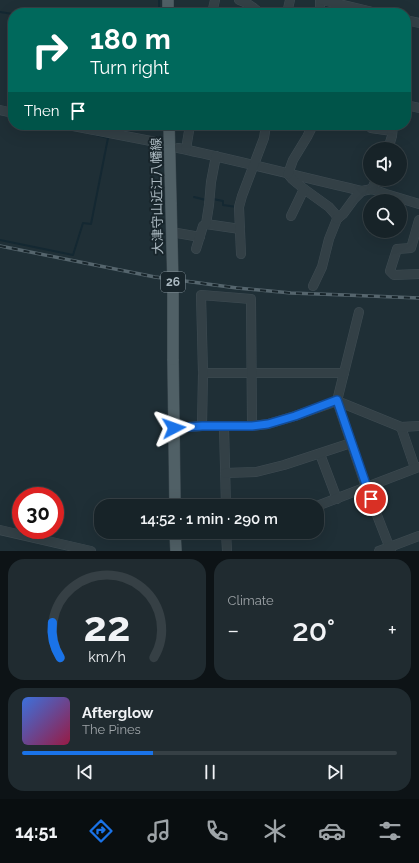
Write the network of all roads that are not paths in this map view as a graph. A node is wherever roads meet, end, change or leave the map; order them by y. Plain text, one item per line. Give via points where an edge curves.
1 (239, 0) edge
2 (321, 0) edge
3 (254, 8) edge
4 (355, 8) edge
5 (94, 130) edge
6 (169, 130) edge
7 (188, 130) edge
8 (265, 130) edge
9 (310, 130) edge
10 (392, 130) edge
11 (156, 142) dead end
12 (390, 142) edge
13 (216, 156) junction
14 (253, 165) junction
15 (288, 174) junction
16 (373, 186) edge
17 (372, 189) junction
18 (304, 190) junction
19 (362, 191) junction
20 (419, 204) edge
21 (291, 216) dead end
22 (337, 218) junction
23 (419, 220) edge
24 (206, 224) junction
25 (240, 229) junction
26 (176, 233) dead end
27 (200, 237) junction
28 (196, 249) dead end
29 (241, 254) dead end
30 (419, 274) edge
31 (313, 286) dead end
32 (359, 312) dead end
33 (203, 372) junction
34 (252, 372) junction
35 (344, 373) junction
36 (337, 400) junction
37 (202, 426) junction
38 (224, 426) junction
39 (252, 426) junction
40 (419, 426) edge
41 (401, 427) junction
42 (174, 428) junction
43 (352, 443) junction
44 (320, 454) junction
45 (417, 468) edge
46 (225, 473) junction
47 (366, 487) junction
48 (175, 499) edge
49 (226, 499) edge
50 (337, 499) junction
51 (324, 504) edge
52 (0, 530) edge
53 (419, 536) edge
54 (175, 539) edge
55 (226, 539) edge
56 (390, 549) edge
57 (90, 551) edge
58 (176, 551) edge
59 (227, 551) edge
60 (379, 551) edge

1 - 3 street
2 - 4 street
5 - 11 street
6 - 42 main road, 大津守山近江八幡線 / 26, bridge
7 - 13 street via 182,149
8 - 14 street
9 - 15 street
10 - 12 street
13 - 14 street
13 - 24 street
14 - 15 street
14 - 25 street via 240,201
15 - 18 street
15 - 19 street
16 - 17 street
17 - 19 street
17 - 20 street
18 - 21 street
18 - 22 street via 329,207
19 - 22 street
22 - 31 street via 322,267
23 - 30 street via 412,248 397,249 390,271 394,275
24 - 25 street
24 - 27 street
25 - 29 street
26 - 27 street
27 - 28 street
32 - 35 street
33 - 34 street
33 - 34 street via 201,295 251,299
33 - 37 street
34 - 35 street
34 - 39 street
35 - 36 street
36 - 39 street via 295,416
36 - 41 street
36 - 43 street
37 - 38 street
37 - 42 street
38 - 39 street
38 - 46 street
40 - 41 street
41 - 45 street
42 - 48 main road, 大津守山近江八幡線 / 26
43 - 44 street
43 - 47 street
44 - 46 street via 256,472
44 - 50 street
45 - 47 street
46 - 49 street
47 - 50 street
47 - 56 street
50 - 51 street
52 - 57 street
53 - 56 street
54 - 58 main road
55 - 59 street
56 - 60 street

